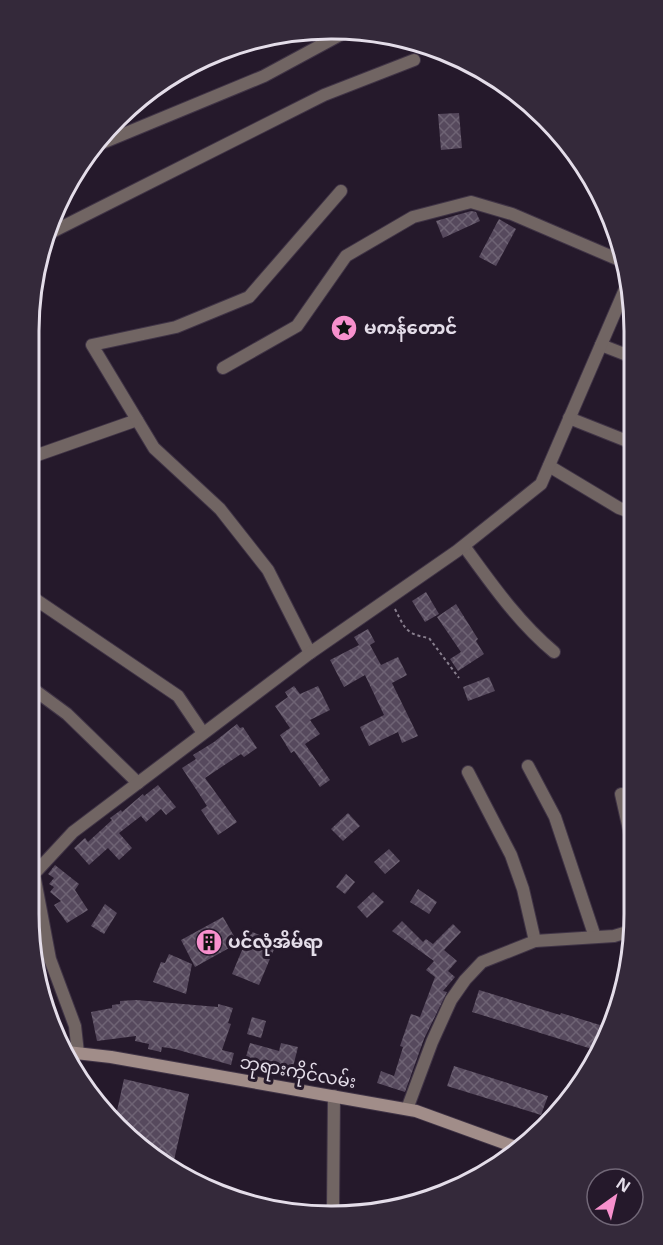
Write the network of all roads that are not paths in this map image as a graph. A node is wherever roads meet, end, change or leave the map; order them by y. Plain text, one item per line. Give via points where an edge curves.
1 (332, 39) edge
2 (414, 60) dead end
3 (112, 139) edge
4 (341, 191) dead end
5 (58, 229) edge
6 (614, 258) edge
7 (621, 297) edge
8 (601, 345) junction
9 (624, 354) edge
10 (223, 368) dead end
11 (569, 418) junction
12 (137, 420) junction
13 (624, 440) edge
14 (39, 454) edge
15 (549, 466) junction
16 (624, 510) edge
17 (464, 546) junction
18 (39, 603) edge
19 (554, 652) dead end
20 (310, 653) junction
21 (39, 693) edge
22 (203, 734) junction
23 (528, 766) dead end
24 (468, 772) dead end
25 (138, 783) junction
26 (621, 794) dead end
27 (624, 807) edge
28 (39, 862) edge
29 (39, 907) edge
30 (623, 933) edge
31 (595, 937) junction
32 (535, 941) junction
33 (72, 1049) edge
34 (74, 1053) edge
35 (334, 1096) junction
36 (407, 1109) junction
37 (511, 1145) edge
38 (333, 1206) edge

1 - 3 street via 264,76
2 - 5 street via 324,95
4 - 12 street via 249,297 176,327 92,345
6 - 10 street via 512,214 471,202 413,217 346,256 297,326
7 - 8 street
8 - 9 street
8 - 11 street
11 - 13 street
11 - 15 street
12 - 14 street
12 - 20 street via 154,448 220,509 268,570
15 - 16 street
15 - 17 street via 542,484
17 - 19 street via 497,591
17 - 20 street
18 - 22 street via 178,696
20 - 22 street
21 - 25 street via 68,714
22 - 25 street
23 - 31 street via 555,818
24 - 32 street via 511,855
25 - 28 street
26 - 27 street
29 - 33 street via 50,959 75,1026
30 - 31 street
31 - 32 street
32 - 36 street via 482,962 465,980 432,1042
34 - 35 street, ဘုရားကိုင်လမ်း
35 - 36 street, ဘုရားကိုင်လမ်း
35 - 38 street
36 - 37 street, ဘုရားကိုင်လမ်း

